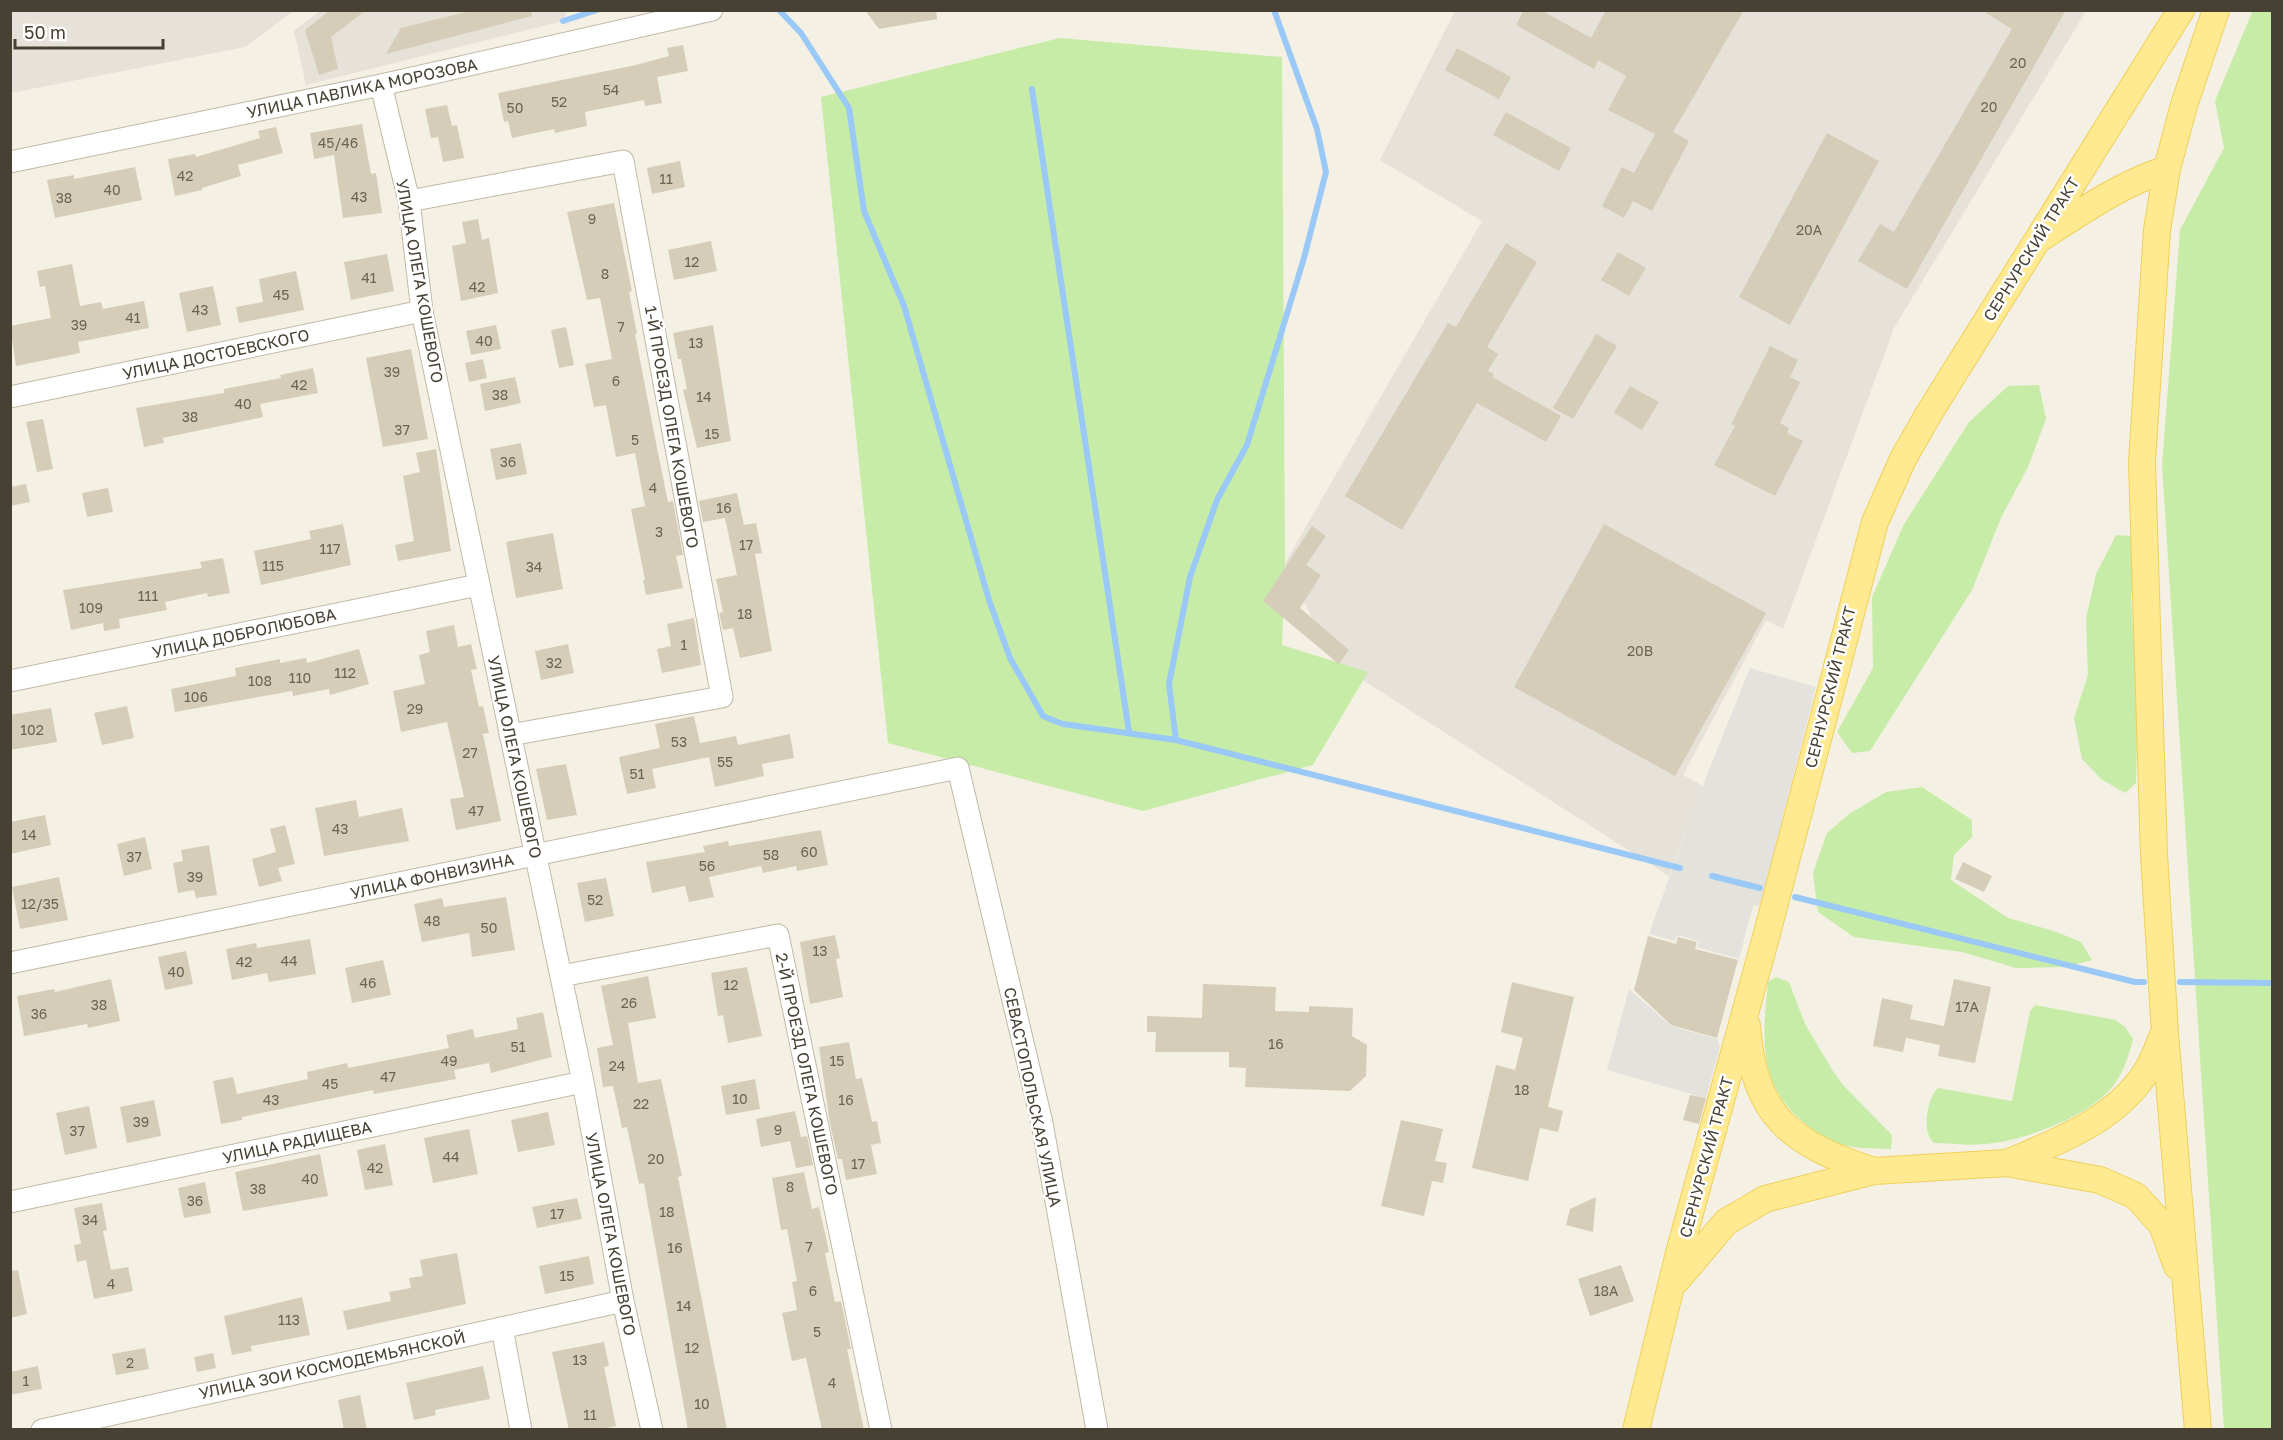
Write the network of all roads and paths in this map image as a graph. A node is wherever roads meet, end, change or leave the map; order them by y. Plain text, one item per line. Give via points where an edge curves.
1 (712, 10) edge
2 (2181, 10) edge
3 (2216, 10) edge
4 (381, 85) junction
5 (10, 162) edge
6 (2167, 169) junction
7 (409, 201) junction
8 (2037, 241) junction
9 (422, 311) junction
10 (10, 397) edge
11 (478, 585) junction
12 (10, 681) edge
13 (510, 735) junction
14 (958, 768) joint
15 (536, 855) junction
16 (10, 963) edge
17 (561, 976) junction
18 (1746, 1011) junction
19 (2164, 1033) junction
20 (583, 1082) junction
21 (2007, 1163) junction
22 (1874, 1171) junction
23 (10, 1202) edge
24 (1671, 1287) junction
25 (2189, 1299) junction
26 (623, 1301) junction
27 (502, 1328) junction
28 (42, 1430) edge
29 (521, 1430) edge
30 (652, 1430) edge
31 (881, 1430) edge
32 (1097, 1430) edge
33 (1636, 1430) edge
34 (2198, 1430) edge

1 - 4 street, УЛИЦА ПАВЛИКА МОРОЗОВА
2 - 8 main road, СЕРНУРСКИЙ ТРАКТ
3 - 6 main road
4 - 5 street, УЛИЦА ПАВЛИКА МОРОЗОВА
4 - 7 street, УЛИЦА ОЛЕГА КОШЕВОГО
6 - 8 main road via 2110,193
6 - 19 main road via 2155,251 2142,462 2154,855
7 - 9 street, УЛИЦА ОЛЕГА КОШЕВОГО
7 - 13 street, 1-Й ПРОЕЗД ОЛЕГА КОШЕВОГО via 623,160 722,697
8 - 18 main road, СЕРНУРСКИЙ ТРАКТ via 1928,415 1898,468 1875,522
9 - 10 street, УЛИЦА ДОСТОЕВСКОГО
9 - 11 street, УЛИЦА ОЛЕГА КОШЕВОГО
11 - 12 street, УЛИЦА ДОБРОЛЮБОВА
11 - 13 street, УЛИЦА ОЛЕГА КОШЕВОГО
13 - 15 street, УЛИЦА ОЛЕГА КОШЕВОГО
14 - 15 street, УЛИЦА ФОНВИЗИНА
14 - 32 street, СЕВАСТОПОЛЬСКАЯ УЛИЦА via 1042,1122
15 - 16 street, УЛИЦА ФОНВИЗИНА
15 - 17 street, УЛИЦА ОЛЕГА КОШЕВОГО
17 - 20 street, УЛИЦА ОЛЕГА КОШЕВОГО
17 - 31 street, 2-Й ПРОЕЗД ОЛЕГА КОШЕВОГО via 778,935
18 - 22 main road via 1749,1049 1757,1076 1780,1121 1810,1147
18 - 24 main road, СЕРНУРСКИЙ ТРАКТ
19 - 21 main road via 2148,1069 2116,1106 2093,1124
19 - 25 main road
20 - 23 street, УЛИЦА РАДИЩЕВА
20 - 26 street, УЛИЦА ОЛЕГА КОШЕВОГО
21 - 22 main road
21 - 25 main road via 2100,1180 2136,1196 2162,1226
22 - 24 main road via 1765,1200 1737,1214 1714,1234
24 - 33 main road, СЕРНУРСКИЙ ТРАКТ
25 - 34 main road
26 - 27 street, УЛИЦА ЗОИ КОСМОДЕМЬЯНСКОЙ
26 - 30 street, УЛИЦА ОЛЕГА КОШЕВОГО
27 - 28 street, УЛИЦА ЗОИ КОСМОДЕМЬЯНСКОЙ
27 - 29 street

